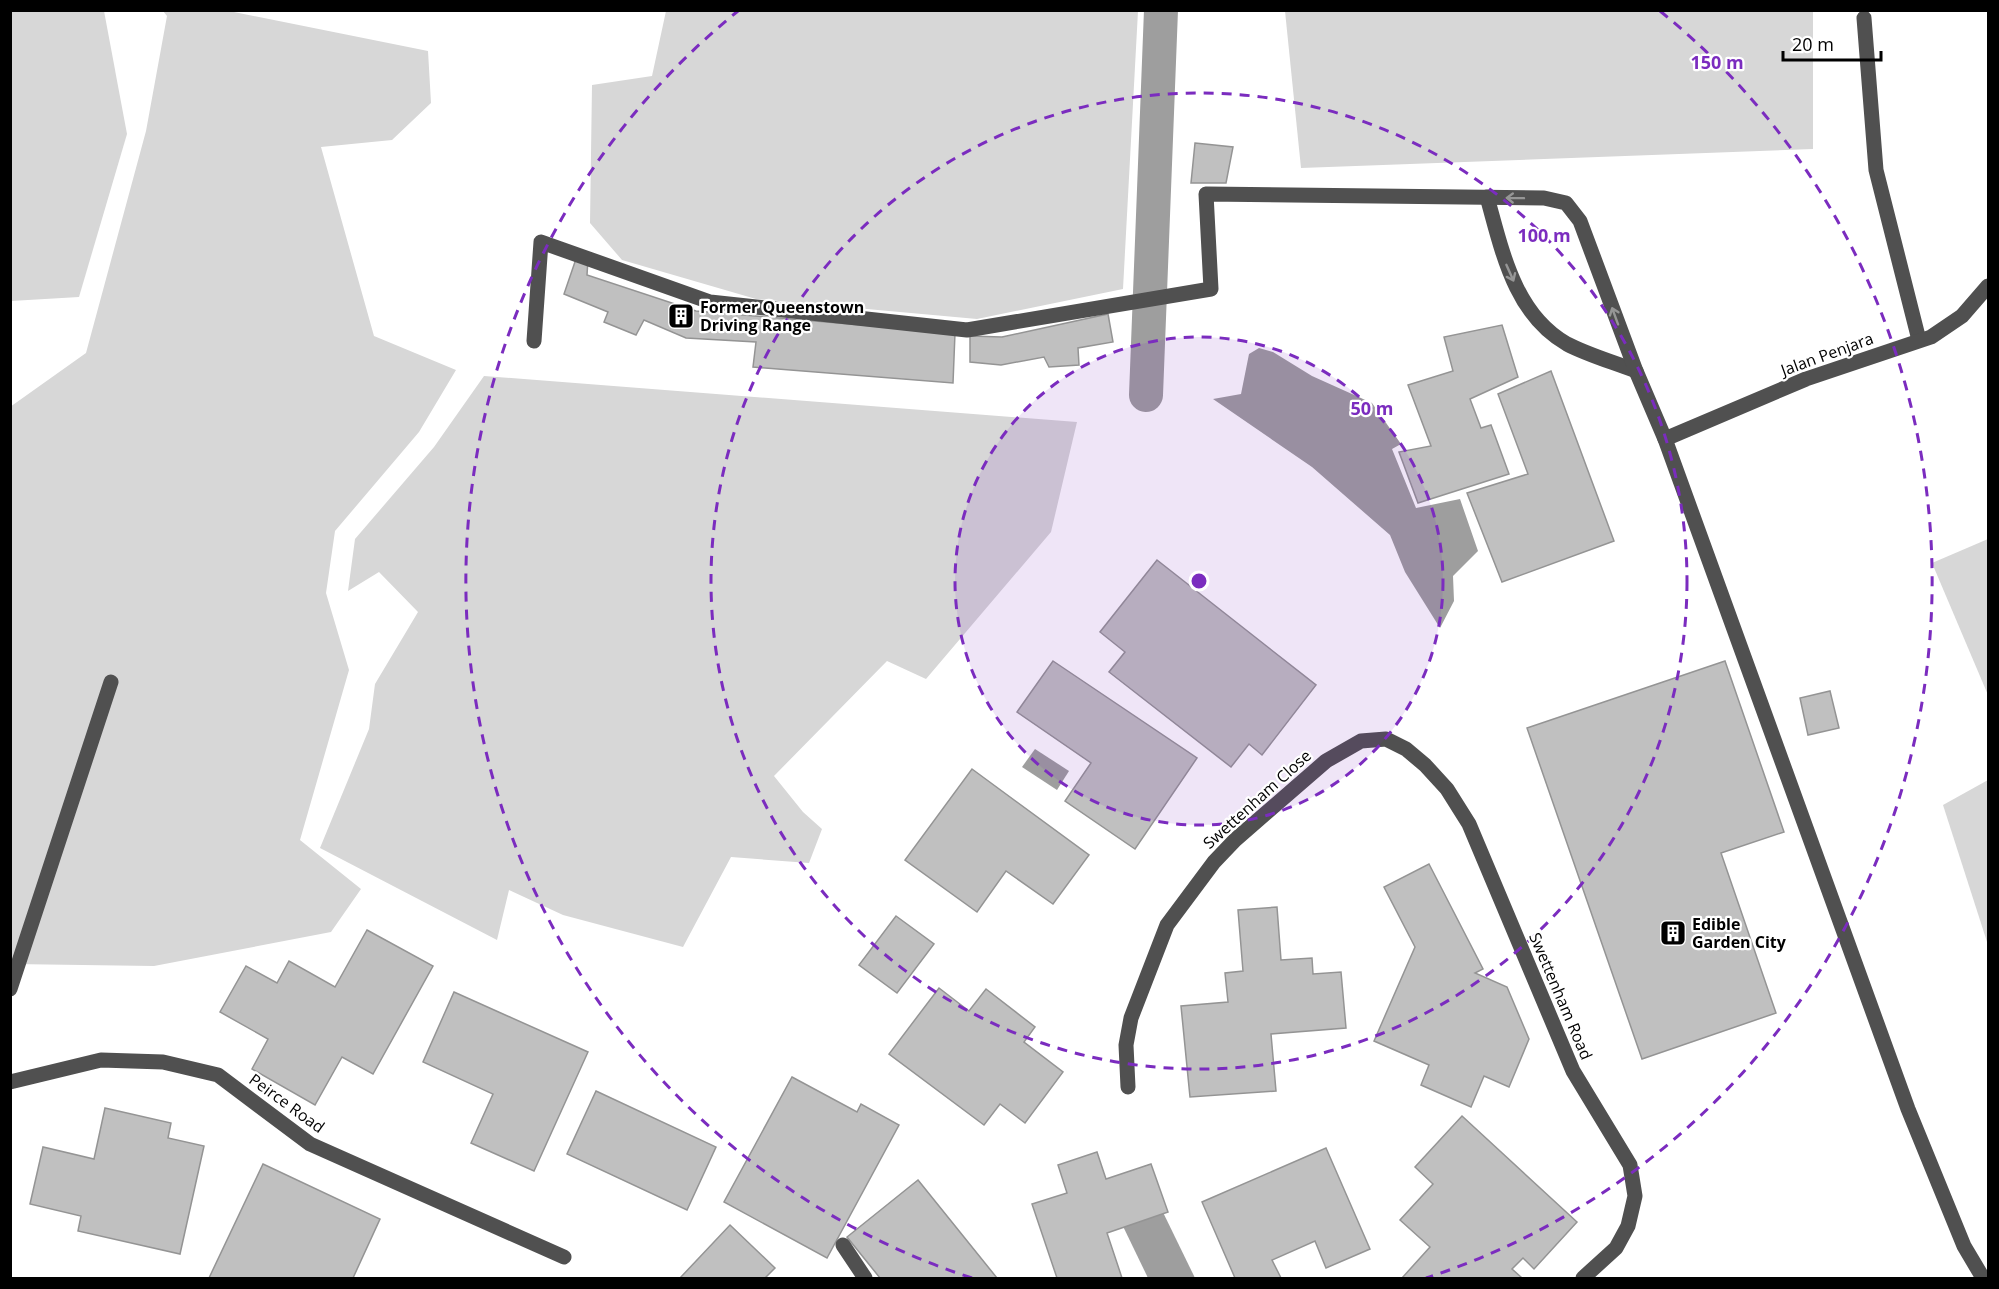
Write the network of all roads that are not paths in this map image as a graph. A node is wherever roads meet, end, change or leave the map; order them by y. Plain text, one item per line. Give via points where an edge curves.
1 (1864, 18) dead end
2 (1487, 197) junction
3 (1989, 286) edge
4 (1918, 340) junction
5 (534, 341) dead end
6 (1636, 371) junction
7 (1665, 439) junction
8 (111, 682) dead end
9 (1386, 740) joint
10 (10, 988) edge
11 (10, 1082) edge
12 (1128, 1087) dead end
13 (843, 1245) dead end
14 (564, 1257) dead end
15 (865, 1278) edge
16 (1583, 1278) edge
17 (1983, 1278) edge

1 - 4 street via 1876,170
2 - 5 street via 1206,194 1211,288 967,330 710,302 541,242
2 -> 6 street via 1508,271 1536,320 1566,344
6 -> 2 street via 1580,221 1566,203 1544,198
3 - 4 street, Jalan Penjara via 1962,316 1931,337
4 - 7 street, Jalan Penjara via 1806,379
6 - 7 street
7 - 17 street via 1907,1106 1964,1246
8 - 10 street
9 - 12 street, Swettenham Close via 1361,741 1326,761 1235,840 1167,925 1131,1018 1126,1046
9 - 16 street, Swettenham Road via 1406,749 1425,765 1447,789 1469,824 1573,1071 1630,1165 1635,1196 1628,1226 1616,1248
11 - 14 street, Peirce Road via 101,1060 163,1062 218,1075 310,1144
13 - 15 street

